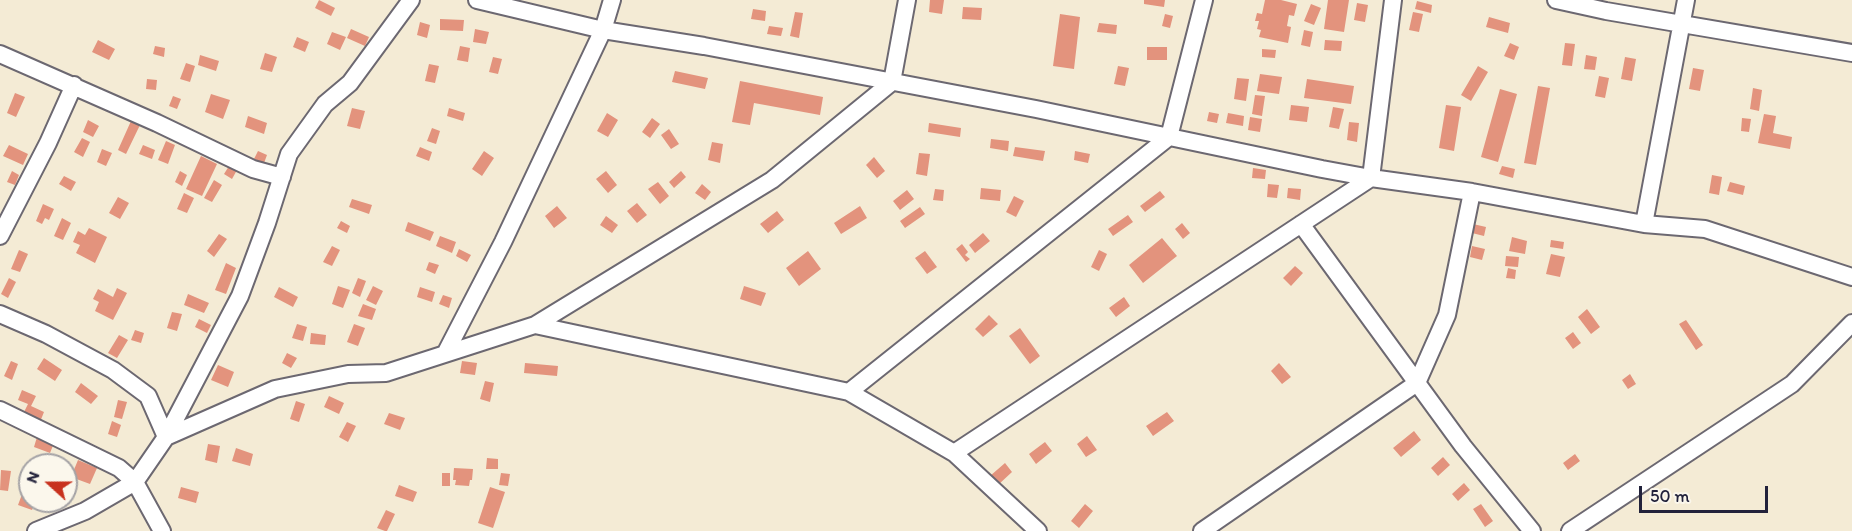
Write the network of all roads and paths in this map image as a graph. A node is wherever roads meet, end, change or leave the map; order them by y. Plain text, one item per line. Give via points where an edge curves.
1 (411, 0) edge
2 (477, 0) edge
3 (612, 0) edge
4 (907, 0) edge
5 (1204, 0) edge
6 (1393, 0) edge
7 (1556, 0) edge
8 (1686, 0) edge
9 (1683, 24) junction
10 (603, 30) junction
11 (1852, 53) edge
12 (0, 54) edge
13 (892, 82) junction
14 (74, 85) junction
15 (1169, 137) junction
16 (282, 177) junction
17 (1371, 178) junction
18 (1472, 192) junction
19 (1301, 224) junction
20 (1644, 224) junction
21 (0, 236) edge
22 (1852, 277) edge
23 (0, 314) edge
24 (1852, 323) edge
25 (535, 326) junction
26 (445, 354) junction
27 (1417, 382) junction
28 (849, 392) junction
29 (0, 410) edge
30 (166, 437) junction
31 (954, 453) junction
32 (135, 482) junction
33 (36, 531) edge
34 (162, 531) edge
35 (1038, 531) edge
36 (1202, 531) edge
37 (1532, 531) edge
38 (1570, 531) edge

1 - 16 street via 350,83 313,121 289,154
2 - 10 street
3 - 10 street
4 - 13 street
5 - 15 street
6 - 17 street
7 - 9 street
8 - 9 street
9 - 11 street
9 - 20 street
10 - 13 street
10 - 26 street via 503,242
12 - 14 street
13 - 15 street
13 - 25 street via 772,180
14 - 16 street via 253,169
14 - 21 street
15 - 17 street
15 - 28 street
16 - 30 street via 240,296
17 - 18 street
17 - 19 street
18 - 20 street
18 - 27 street via 1446,315
19 - 27 street
19 - 31 street
20 - 22 street via 1705,229
23 - 30 street via 113,370 148,396
24 - 38 street via 1792,384
25 - 26 street
25 - 28 street
26 - 30 street via 386,373 348,374 275,389
27 - 36 street
27 - 37 street
28 - 31 street
29 - 32 street via 119,468
30 - 32 street
31 - 35 street
32 - 33 street via 85,511
32 - 34 street

